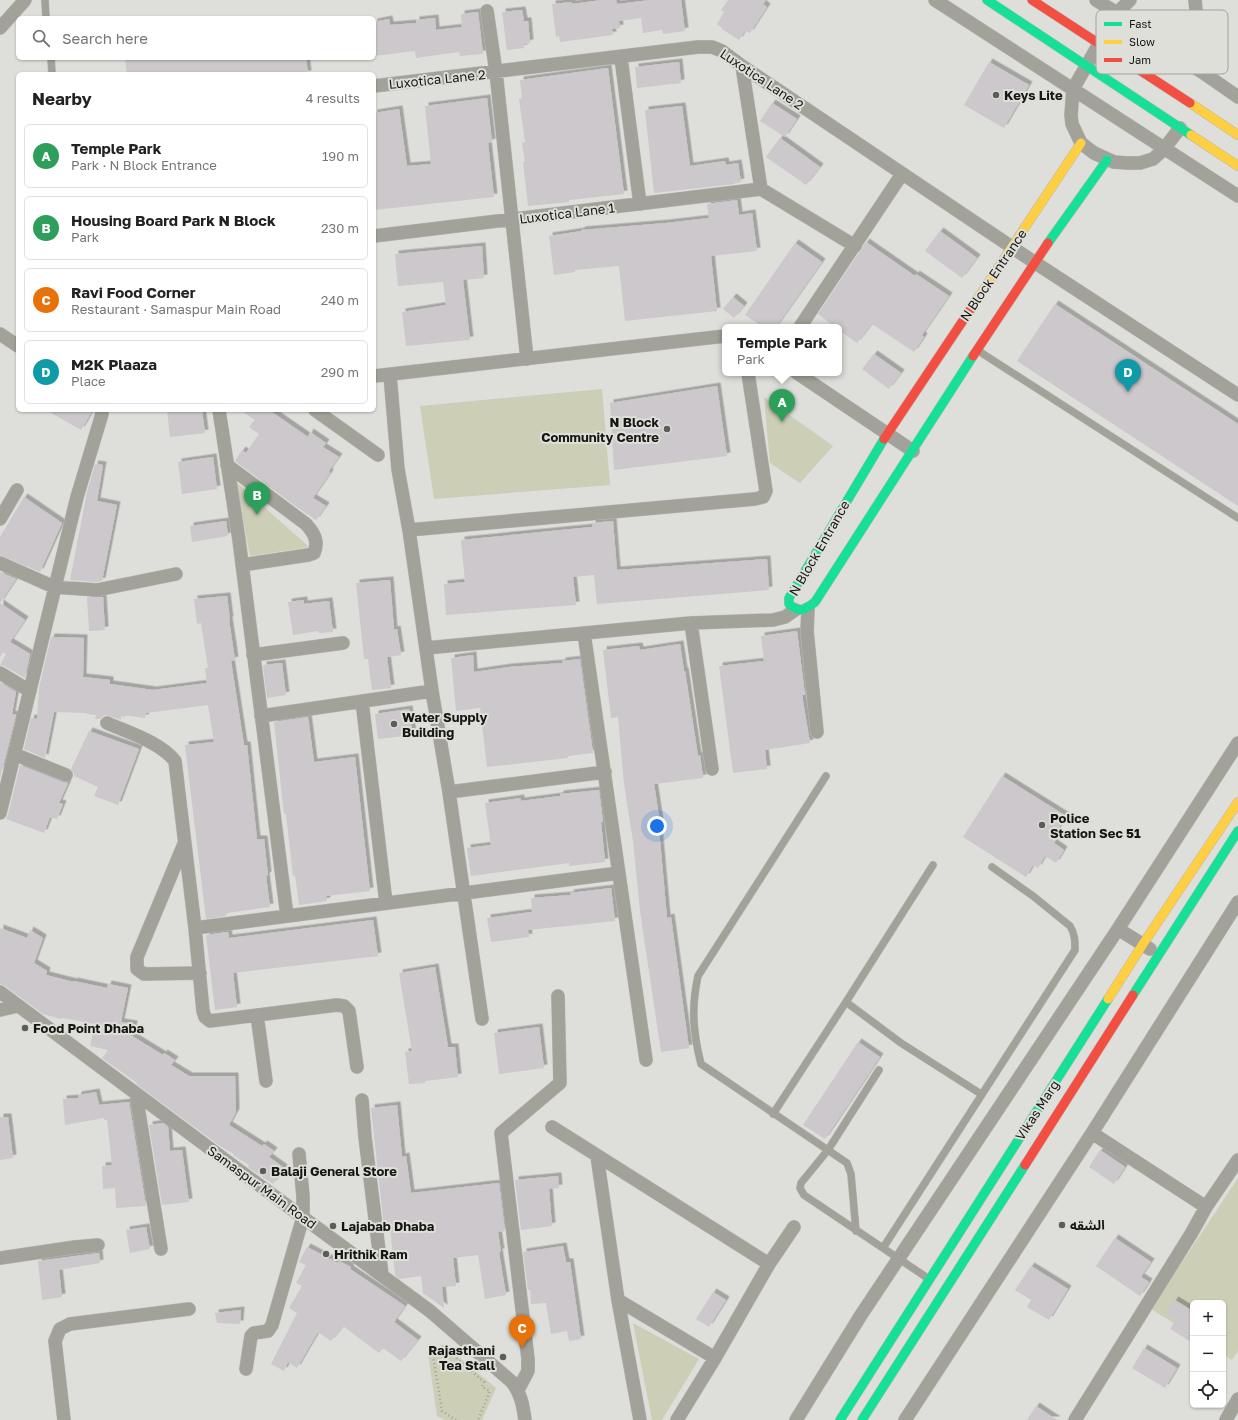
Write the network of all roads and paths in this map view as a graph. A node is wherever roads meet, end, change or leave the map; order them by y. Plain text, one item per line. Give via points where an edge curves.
1 (25, 0) edge
2 (45, 0) edge
3 (935, 0) edge
4 (987, 0) edge
5 (1032, 0) edge
6 (1096, 0) edge
7 (1130, 0) edge
8 (1195, 0) edge
9 (1112, 10) edge
10 (1120, 10) edge
11 (1196, 10) edge
12 (487, 11) dead end
13 (46, 16) edge
14 (0, 28) edge
15 (1096, 42) edge
16 (1096, 49) edge
17 (620, 58) junction
18 (51, 60) edge
19 (742, 66) junction
20 (1086, 66) junction
21 (52, 72) edge
22 (496, 72) junction
23 (1096, 73) edge
24 (1098, 74) edge
25 (1145, 74) edge
26 (1205, 74) edge
27 (376, 86) edge
28 (1073, 89) junction
29 (1238, 97) edge
30 (1180, 128) junction
31 (1238, 135) edge
32 (1081, 143) junction
33 (1164, 149) junction
34 (1106, 160) junction
35 (1238, 166) edge
36 (902, 174) junction
37 (761, 189) junction
38 (1238, 196) edge
39 (640, 204) junction
40 (512, 219) junction
41 (376, 236) edge
42 (855, 246) junction
43 (1012, 247) junction
44 (1034, 262) junction
45 (802, 324) edge
46 (0, 334) edge
47 (722, 336) edge
48 (16, 345) edge
49 (977, 350) junction
50 (527, 359) junction
51 (390, 375) junction
52 (376, 376) edge
53 (748, 376) edge
54 (802, 376) edge
55 (1238, 395) edge
56 (102, 412) edge
57 (219, 412) edge
58 (318, 412) edge
59 (888, 433) junction
60 (913, 451) junction
61 (378, 455) dead end
62 (227, 465) junction
63 (17, 490) dead end
64 (1238, 518) edge
65 (0, 519) edge
66 (408, 530) junction
67 (0, 563) edge
68 (242, 565) junction
69 (176, 574) dead end
70 (54, 587) junction
71 (808, 608) junction
72 (795, 610) junction
73 (691, 623) junction
74 (584, 633) junction
75 (343, 643) dead end
76 (426, 648) junction
77 (253, 655) junction
78 (0, 673) edge
79 (30, 691) junction
80 (432, 692) junction
81 (362, 701) junction
82 (261, 716) junction
83 (107, 723) dead end
84 (817, 732) dead end
85 (1238, 743) edge
86 (14, 754) junction
87 (712, 769) dead end
88 (605, 772) junction
89 (66, 776) dead end
90 (826, 776) dead end
91 (449, 792) junction
92 (1238, 802) edge
93 (0, 813) edge
94 (1238, 832) edge
95 (185, 842) junction
96 (933, 865) dead end
97 (992, 867) dead end
98 (620, 873) junction
99 (464, 893) junction
100 (1238, 902) edge
101 (386, 903) junction
102 (287, 916) junction
103 (195, 928) junction
104 (1118, 928) junction
105 (1143, 944) junction
106 (1160, 954) junction
107 (200, 973) junction
108 (0, 992) edge
109 (558, 996) dead end
110 (846, 1002) junction
111 (18, 1006) junction
112 (0, 1010) edge
113 (257, 1015) junction
114 (482, 1019) dead end
115 (646, 1060) dead end
116 (357, 1067) dead end
117 (879, 1070) dead end
118 (266, 1080) dead end
119 (136, 1094) junction
120 (981, 1094) junction
121 (362, 1100) dead end
122 (773, 1114) junction
123 (552, 1126) dead end
124 (1092, 1133) junction
125 (828, 1150) junction
126 (299, 1154) dead end
127 (597, 1156) junction
128 (1238, 1160) edge
129 (1206, 1207) junction
130 (303, 1218) junction
131 (794, 1227) dead end
132 (856, 1231) junction
133 (98, 1245) dead end
134 (883, 1248) junction
135 (161, 1249) dead end
136 (0, 1258) edge
137 (898, 1259) junction
138 (769, 1264) junction
139 (382, 1275) junction
140 (929, 1280) junction
141 (618, 1300) junction
142 (189, 1309) dead end
143 (715, 1358) junction
144 (246, 1369) dead end
145 (518, 1390) junction
146 (1238, 1399) edge
147 (64, 1420) edge
148 (456, 1420) edge
149 (478, 1420) edge
150 (524, 1420) edge
151 (640, 1420) edge
152 (677, 1420) edge
153 (796, 1420) edge
154 (840, 1420) edge
155 (862, 1420) edge
156 (907, 1420) edge
157 (1075, 1420) edge
158 (1226, 1420) edge

1 - 14 street
2 - 13 lane
3 - 28 street
4 - 20 main road
5 - 15 main road
6 - 9 street
7 - 10 street
8 - 11 street
12 - 22 street
16 - 20 street
17 - 19 street, Luxotica Lane 2 via 712,47
17 - 22 street, Luxotica Lane 2
17 - 39 street
18 - 21 lane
19 - 36 street, Luxotica Lane 2
19 - 37 street
20 - 23 main road
20 - 28 street
22 - 27 street, Luxotica Lane 2
22 - 40 street
24 - 30 main road
25 - 31 main road
26 - 29 street
28 - 32 street via 1072,124
28 - 33 street
30 - 33 street
30 - 35 main road
32 - 34 street
32 - 43 main road, N Block Entrance
33 - 34 street via 1153,159 1140,163
33 - 38 street
34 - 44 main road, N Block Entrance
36 - 42 street
36 - 43 street, Luxotica Lane 2
37 - 39 street, Luxotica Lane 1
37 - 42 street
39 - 40 street, Luxotica Lane 1
40 - 41 street, Luxotica Lane 1
40 - 50 street
42 - 45 street
43 - 44 street, Luxotica Lane 2
43 - 59 main road, N Block Entrance
44 - 49 main road, N Block Entrance
44 - 55 street, Luxotica Lane 2
46 - 48 street
47 - 50 street
49 - 60 main road, N Block Entrance
49 - 64 lane
50 - 51 street
51 - 52 street
51 - 66 street via 398,469
53 - 66 street via 766,490 763,497
54 - 59 street
56 - 70 street
57 - 62 street
58 - 61 street
59 - 60 street
59 - 72 main road, N Block Entrance via 789,598 789,604
60 - 71 main road, N Block Entrance via 815,602
62 - 68 street
62 - 68 street via 306,524 317,541 314,553 308,555
63 - 65 street
66 - 76 street
67 - 70 street
68 - 77 street
69 - 70 street via 97,590
70 - 79 street
71 - 72 main road, N Block Entrance
71 - 84 street via 807,631
72 - 73 street via 785,617 773,620
73 - 74 street
73 - 87 street
74 - 76 street
74 - 88 street
75 - 77 street
76 - 80 street
77 - 82 street
78 - 79 street
79 - 86 street
80 - 81 street
80 - 91 street
81 - 82 street
81 - 101 street
82 - 102 street
83 - 95 street via 157,746 169,753 175,761
85 - 104 street
86 - 89 street
86 - 93 street
88 - 91 street
88 - 98 street
90 - 122 lane via 698,976 694,995 693,1017 701,1064
91 - 99 street
92 - 105 main road, Vikas Marg
94 - 106 main road, Vikas Marg
95 - 103 street
95 - 107 street via 136,957 137,968 144,974
96 - 110 lane
97 - 120 lane via 1070,926 1075,941 1074,950
98 - 99 street
98 - 115 street
99 - 101 street
99 - 114 street
100 - 124 street
101 - 102 street
102 - 103 street
103 - 107 street
104 - 105 street
104 - 137 street
105 - 106 street
105 - 140 main road, Vikas Marg
106 - 155 main road, Vikas Marg
107 - 113 street via 203,1011 210,1021
108 - 111 street, Samaspur Main Road
109 - 145 street via 560,1082 501,1133 528,1359 528,1371
110 - 120 lane via 901,1043
110 - 122 lane
111 - 112 street
111 - 119 street, Samaspur Main Road
113 - 116 street via 344,1006 349,1011
113 - 118 street
117 - 125 lane
119 - 130 street, Samaspur Main Road
119 - 135 street
120 - 134 lane
121 - 139 street
122 - 125 lane
123 - 127 street
124 - 129 street
124 - 156 street
125 - 132 lane via 850,1168
125 - 132 lane via 801,1183 800,1188 804,1195
126 - 130 street
127 - 138 street
127 - 141 street
128 - 129 street
129 - 157 street
130 - 139 street, Samaspur Main Road
130 - 144 street via 272,1325 268,1331 254,1333 251,1336
131 - 138 street
132 - 134 lane
133 - 136 street
134 - 137 lane
137 - 140 lane
137 - 153 street
138 - 143 street
139 - 145 street, Samaspur Main Road via 430,1310 506,1376
140 - 154 main road, Vikas Marg
141 - 143 street
141 - 151 street
142 - 147 street via 70,1324 60,1329 55,1341
143 - 152 street
145 - 150 street
146 - 158 street
148 - 149 path via 442,1411 433,1356 447,1350 484,1382 482,1387 490,1391

